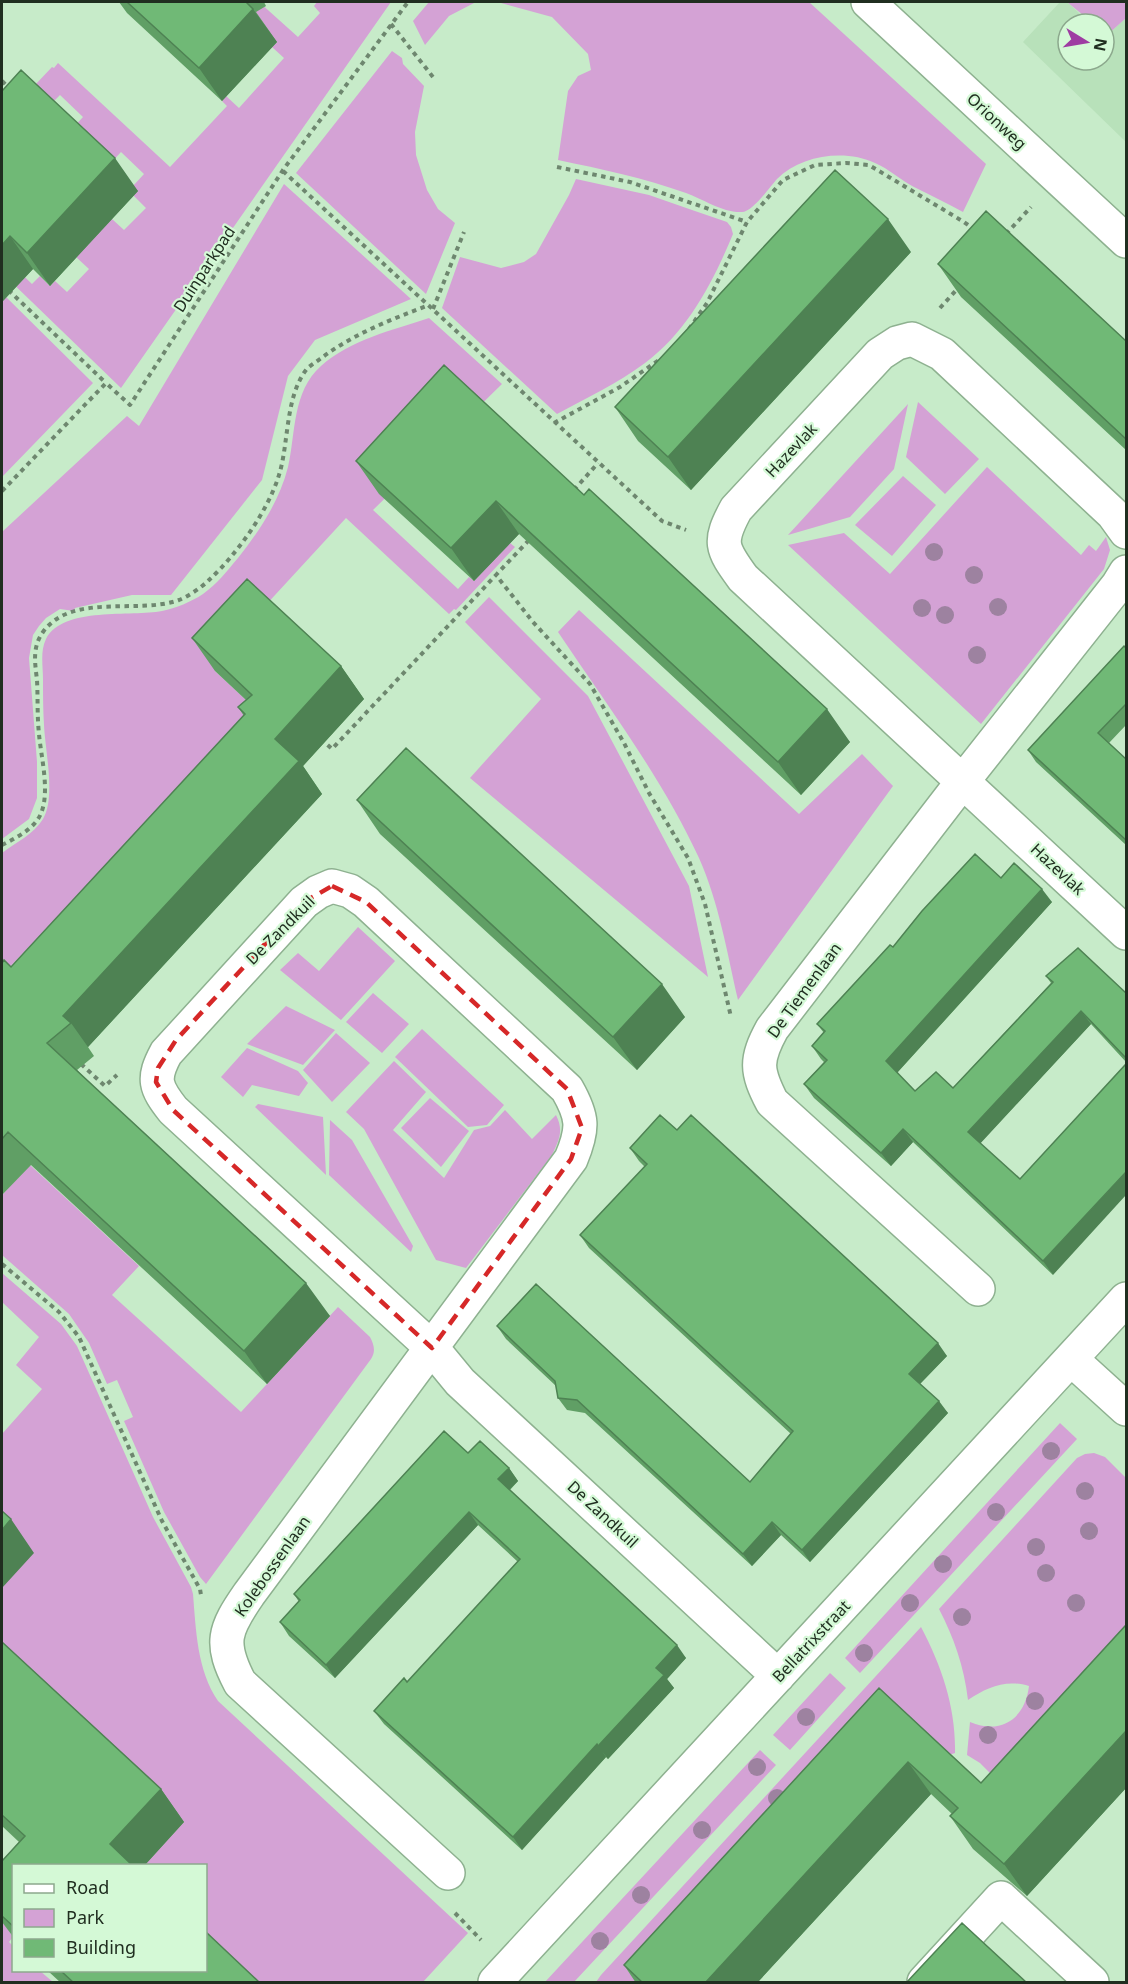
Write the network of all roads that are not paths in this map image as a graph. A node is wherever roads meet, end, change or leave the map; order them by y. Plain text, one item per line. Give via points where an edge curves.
1 (868, 2) edge
2 (1126, 241) edge
3 (1126, 532) edge
4 (1126, 572) edge
5 (963, 780) junction
6 (1126, 933) edge
7 (978, 1289) dead end
8 (1126, 1299) edge
9 (432, 1348) junction
10 (1071, 1359) junction
11 (1126, 1409) edge
12 (778, 1676) junction
13 (448, 1873) road end
14 (500, 1977) edge
15 (924, 1983) edge
16 (1092, 1983) edge

1 - 2 street, Orionweg
3 - 5 street, Hazevlak via 1113,514 942,354 912,339 880,354 736,509 726,527 723,544 743,578
4 - 5 street
5 - 6 street, Hazevlak
5 - 7 street, De Tiemenlaan via 772,1029 758,1068 772,1102
8 - 10 street, Bellatrixstraat
9 - 9 street, De Zandkuil via 173,1110 156,1082 158,1068 176,1040 304,902 332,886 350,891 366,902 567,1089 580,1116 582,1128 571,1159
9 - 12 street, De Zandkuil via 460,1382
9 - 13 street, Kolebossenlaan via 244,1601 235,1614 226,1642 229,1662 240,1683
10 - 11 street
10 - 12 street, Bellatrixstraat
12 - 14 street, Bellatrixstraat
15 - 16 street via 1001,1898

